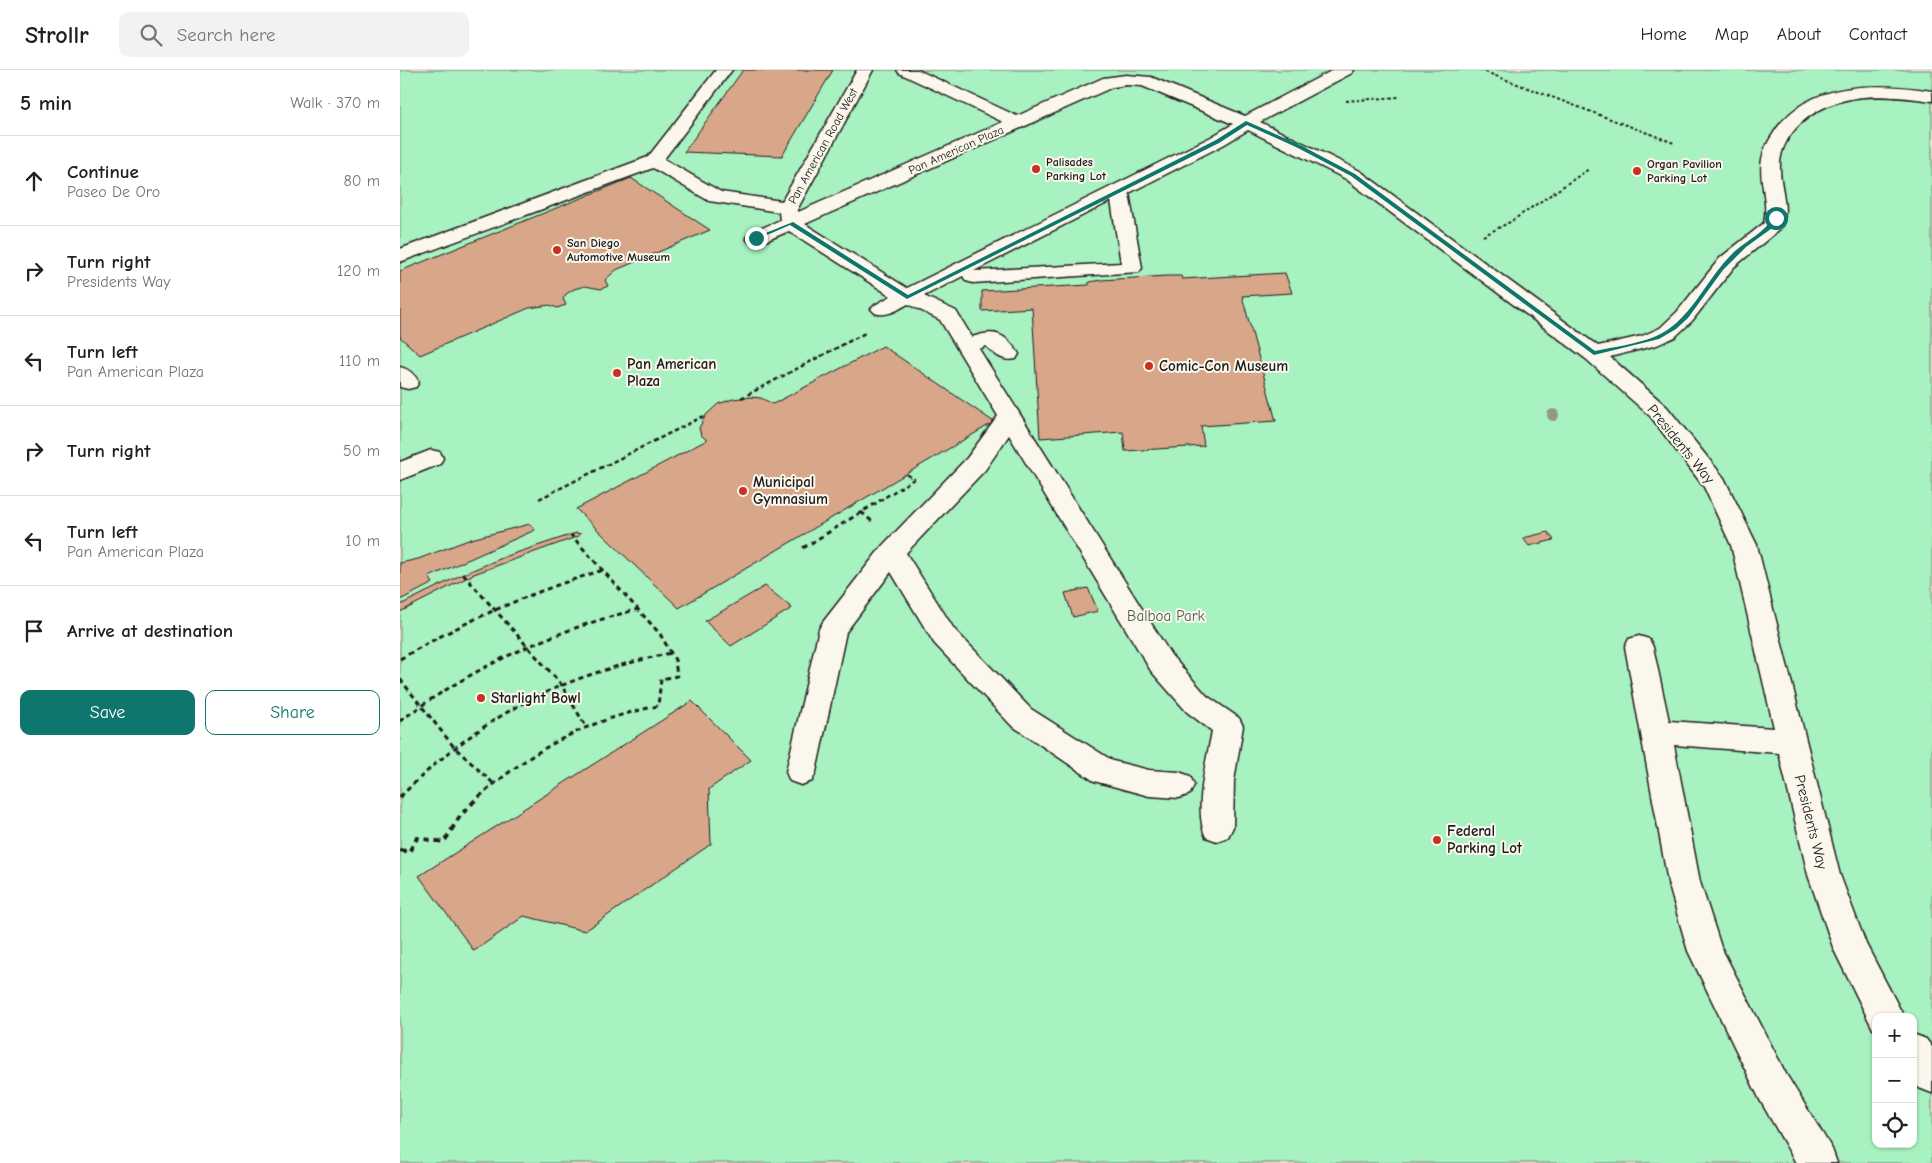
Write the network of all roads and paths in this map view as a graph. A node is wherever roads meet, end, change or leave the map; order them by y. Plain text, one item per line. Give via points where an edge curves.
1 (724, 70) edge
2 (865, 70) edge
3 (904, 70) edge
4 (1142, 70) edge
5 (1346, 70) edge
6 (1480, 70) edge
7 (1126, 80) junction
8 (1932, 96) edge
9 (1399, 97) dead end
10 (1344, 100) dead end
11 (1018, 123) junction
12 (1246, 123) junction
13 (1674, 142) dead end
14 (654, 161) junction
15 (1589, 169) dead end
16 (1119, 191) junction
17 (789, 216) junction
18 (756, 238) dead end
19 (1478, 238) dead end
20 (400, 256) edge
21 (974, 278) dead end
22 (907, 297) junction
23 (882, 309) dead end
24 (870, 330) dead end
25 (968, 345) junction
26 (1008, 354) dead end
27 (1594, 354) junction
28 (741, 398) dead end
29 (706, 415) dead end
30 (1009, 417) junction
31 (431, 458) dead end
32 (400, 472) edge
33 (906, 474) dead end
34 (539, 500) dead end
35 (571, 535) dead end
36 (804, 548) dead end
37 (892, 552) junction
38 (603, 570) junction
39 (463, 574) dead end
40 (493, 608) junction
41 (639, 608) junction
42 (526, 644) junction
43 (1639, 647) dead end
44 (671, 653) junction
45 (400, 659) edge
46 (400, 679) edge
47 (560, 683) junction
48 (420, 705) junction
49 (400, 721) edge
50 (585, 725) junction
51 (1657, 732) junction
52 (1792, 742) junction
53 (454, 747) junction
54 (800, 772) dead end
55 (494, 784) junction
56 (1179, 785) dead end
57 (400, 797) edge
58 (1217, 828) dead end
59 (400, 850) edge
60 (1884, 1013) edge
61 (1917, 1057) edge
62 (1932, 1075) edge
63 (1818, 1163) edge

1 - 14 street
2 - 17 street, Pan American Road West
3 - 11 street
4 - 7 street
5 - 12 street
6 - 13 path
7 - 11 street, Presidents Way via 1109,82
7 - 12 street, Presidents Way via 1145,81
8 - 27 street via 1865,91 1829,98 1805,111 1783,132 1775,147 1771,162 1776,211 1773,225 1744,245 1721,268 1686,317 1674,328 1657,338
9 - 10 path
11 - 17 street, Pan American Plaza
12 - 16 street via 1217,142
12 - 27 street, Presidents Way via 1353,175
14 - 17 street via 716,197
14 - 20 street
15 - 19 path via 1560,185 1498,229
16 - 21 street via 1132,268
16 - 22 street
17 - 18 street, Pan American Plaza
17 - 22 street
22 - 23 street
22 - 25 street via 948,316
24 - 28 path
25 - 26 street via 990,338
25 - 30 street
27 - 52 street, Presidents Way via 1659,412 1715,484 1744,544
29 - 34 path
30 - 37 street via 976,464
30 - 58 street via 1161,663 1197,704 1228,726 1219,781
31 - 32 street
33 - 36 path via 914,480
35 - 38 path
37 - 54 street via 833,629
37 - 56 street via 944,636 1021,717 1104,772 1149,783
38 - 40 path
38 - 41 path
39 - 40 path
40 - 42 path
40 - 45 path
41 - 42 path
41 - 44 path
42 - 47 path
42 - 48 path via 465,675
43 - 51 street
44 - 47 path via 615,664
44 - 50 path via 676,660 677,676 661,680 658,706 621,712
46 - 48 path
47 - 50 path
47 - 53 path via 530,696 490,720
48 - 49 path
48 - 53 path
50 - 55 path via 538,751
51 - 52 street
51 - 63 street via 1684,882 1705,952 1773,1087
52 - 60 street, Presidents Way via 1824,875 1851,950
53 - 55 path
53 - 57 path via 424,771
55 - 59 path via 463,812 444,842 417,838 409,852
61 - 62 street

